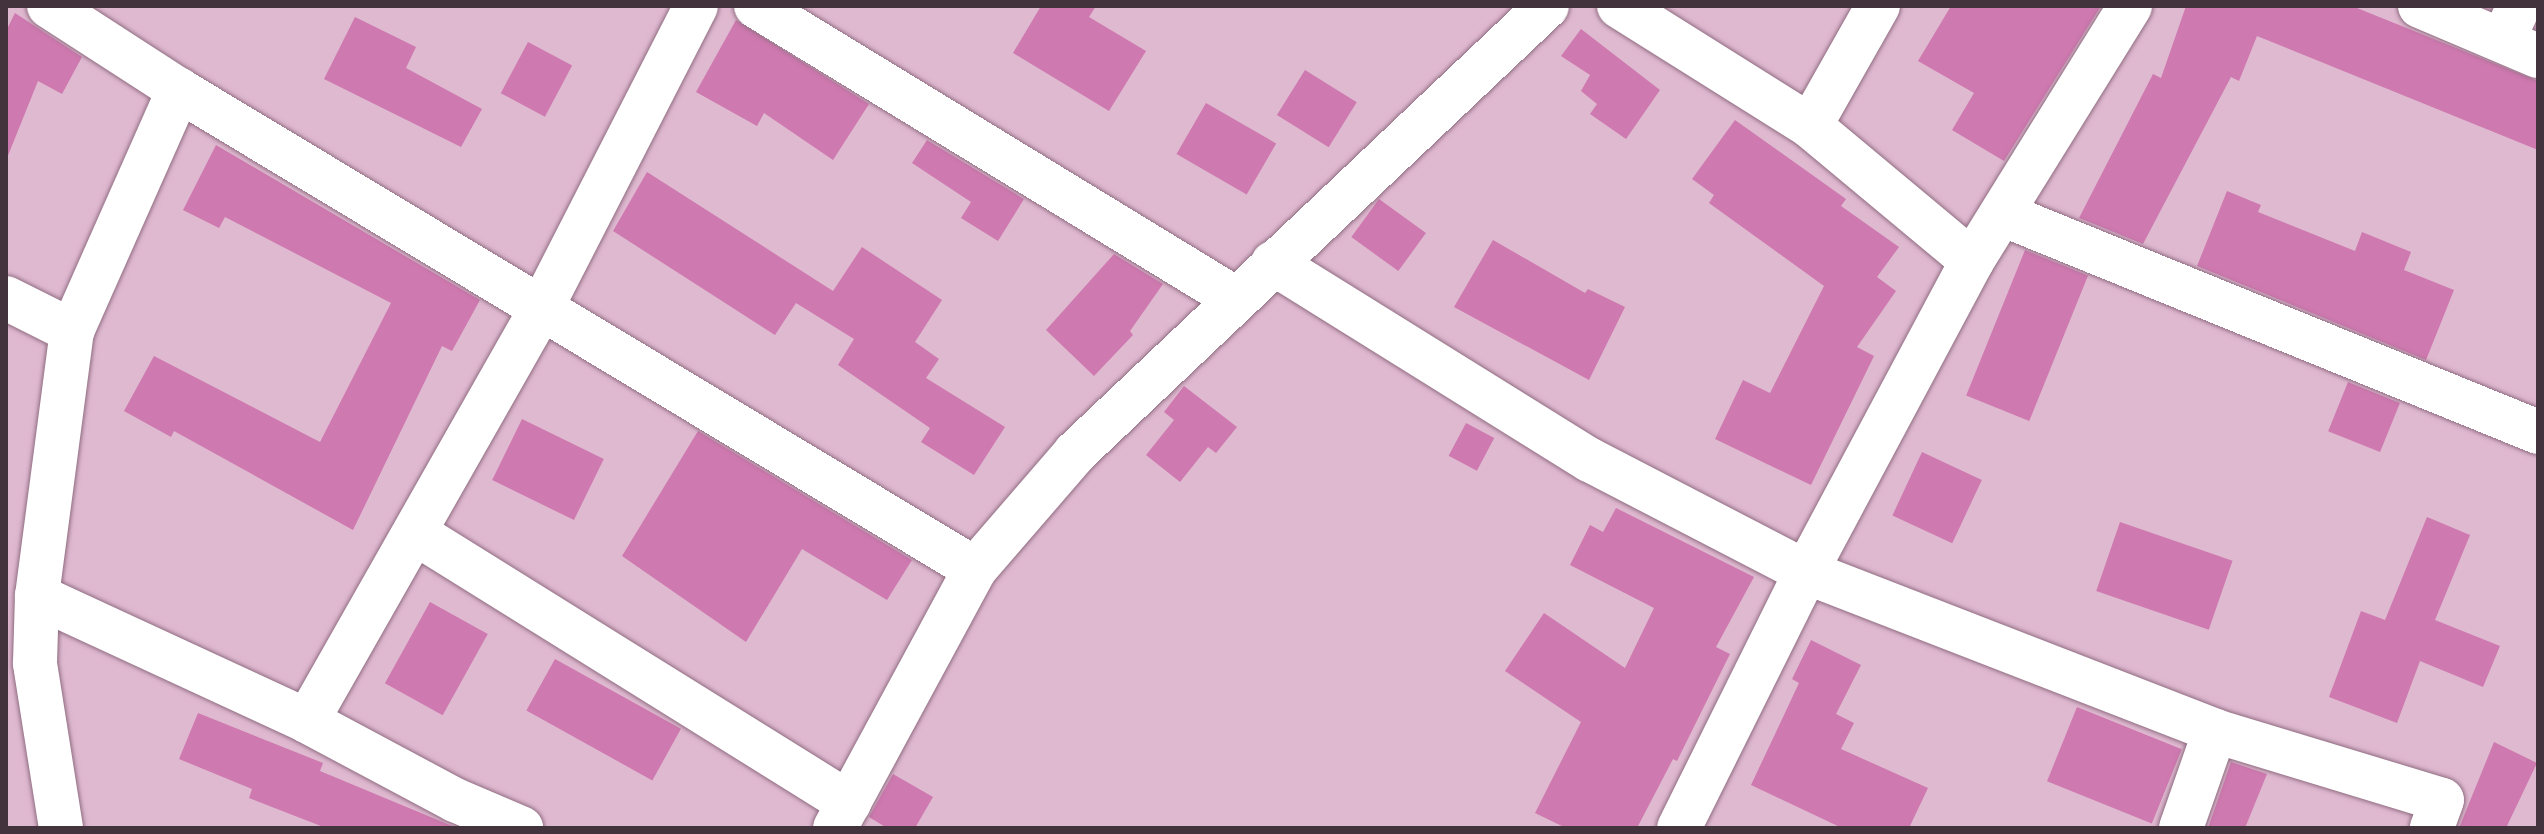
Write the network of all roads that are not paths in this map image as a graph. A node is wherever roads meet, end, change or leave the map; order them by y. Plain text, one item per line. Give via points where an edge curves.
1 (49, 6) edge
2 (696, 6) edge
3 (756, 6) edge
4 (1547, 6) edge
5 (1619, 6) edge
6 (1878, 6) edge
7 (2130, 6) edge
8 (2420, 6) edge
9 (2520, 34) edge
10 (179, 90) junction
11 (1810, 126) junction
12 (2002, 214) junction
13 (1972, 261) junction
14 (1273, 263) junction
15 (6, 298) edge
16 (1236, 299) junction
17 (542, 307) junction
18 (72, 331) junction
19 (2538, 432) edge
20 (417, 534) junction
21 (975, 569) junction
22 (1806, 572) junction
23 (37, 596) junction
24 (21, 665) edge
25 (307, 721) junction
26 (2215, 731) junction
27 (449, 814) edge
28 (842, 815) edge
29 (61, 828) edge
30 (521, 828) edge
31 (1679, 828) edge
32 (2181, 828) edge
33 (2432, 828) edge

1 - 10 street
2 - 17 street
3 - 16 street
4 - 14 street
5 - 11 street
6 - 11 street
7 - 12 street
8 - 9 street
10 - 17 street
10 - 18 street
11 - 13 street
12 - 13 street
12 - 19 street
13 - 22 street
14 - 16 street
14 - 22 street via 1590,460
15 - 18 street
16 - 21 street via 1075,453
17 - 20 street
17 - 21 street
18 - 23 street
20 - 25 street
20 - 28 street
21 - 28 street
22 - 26 street
22 - 31 street
23 - 24 street
23 - 25 street
24 - 29 street
25 - 27 street
26 - 32 street
26 - 33 street via 2442,800
27 - 30 street

